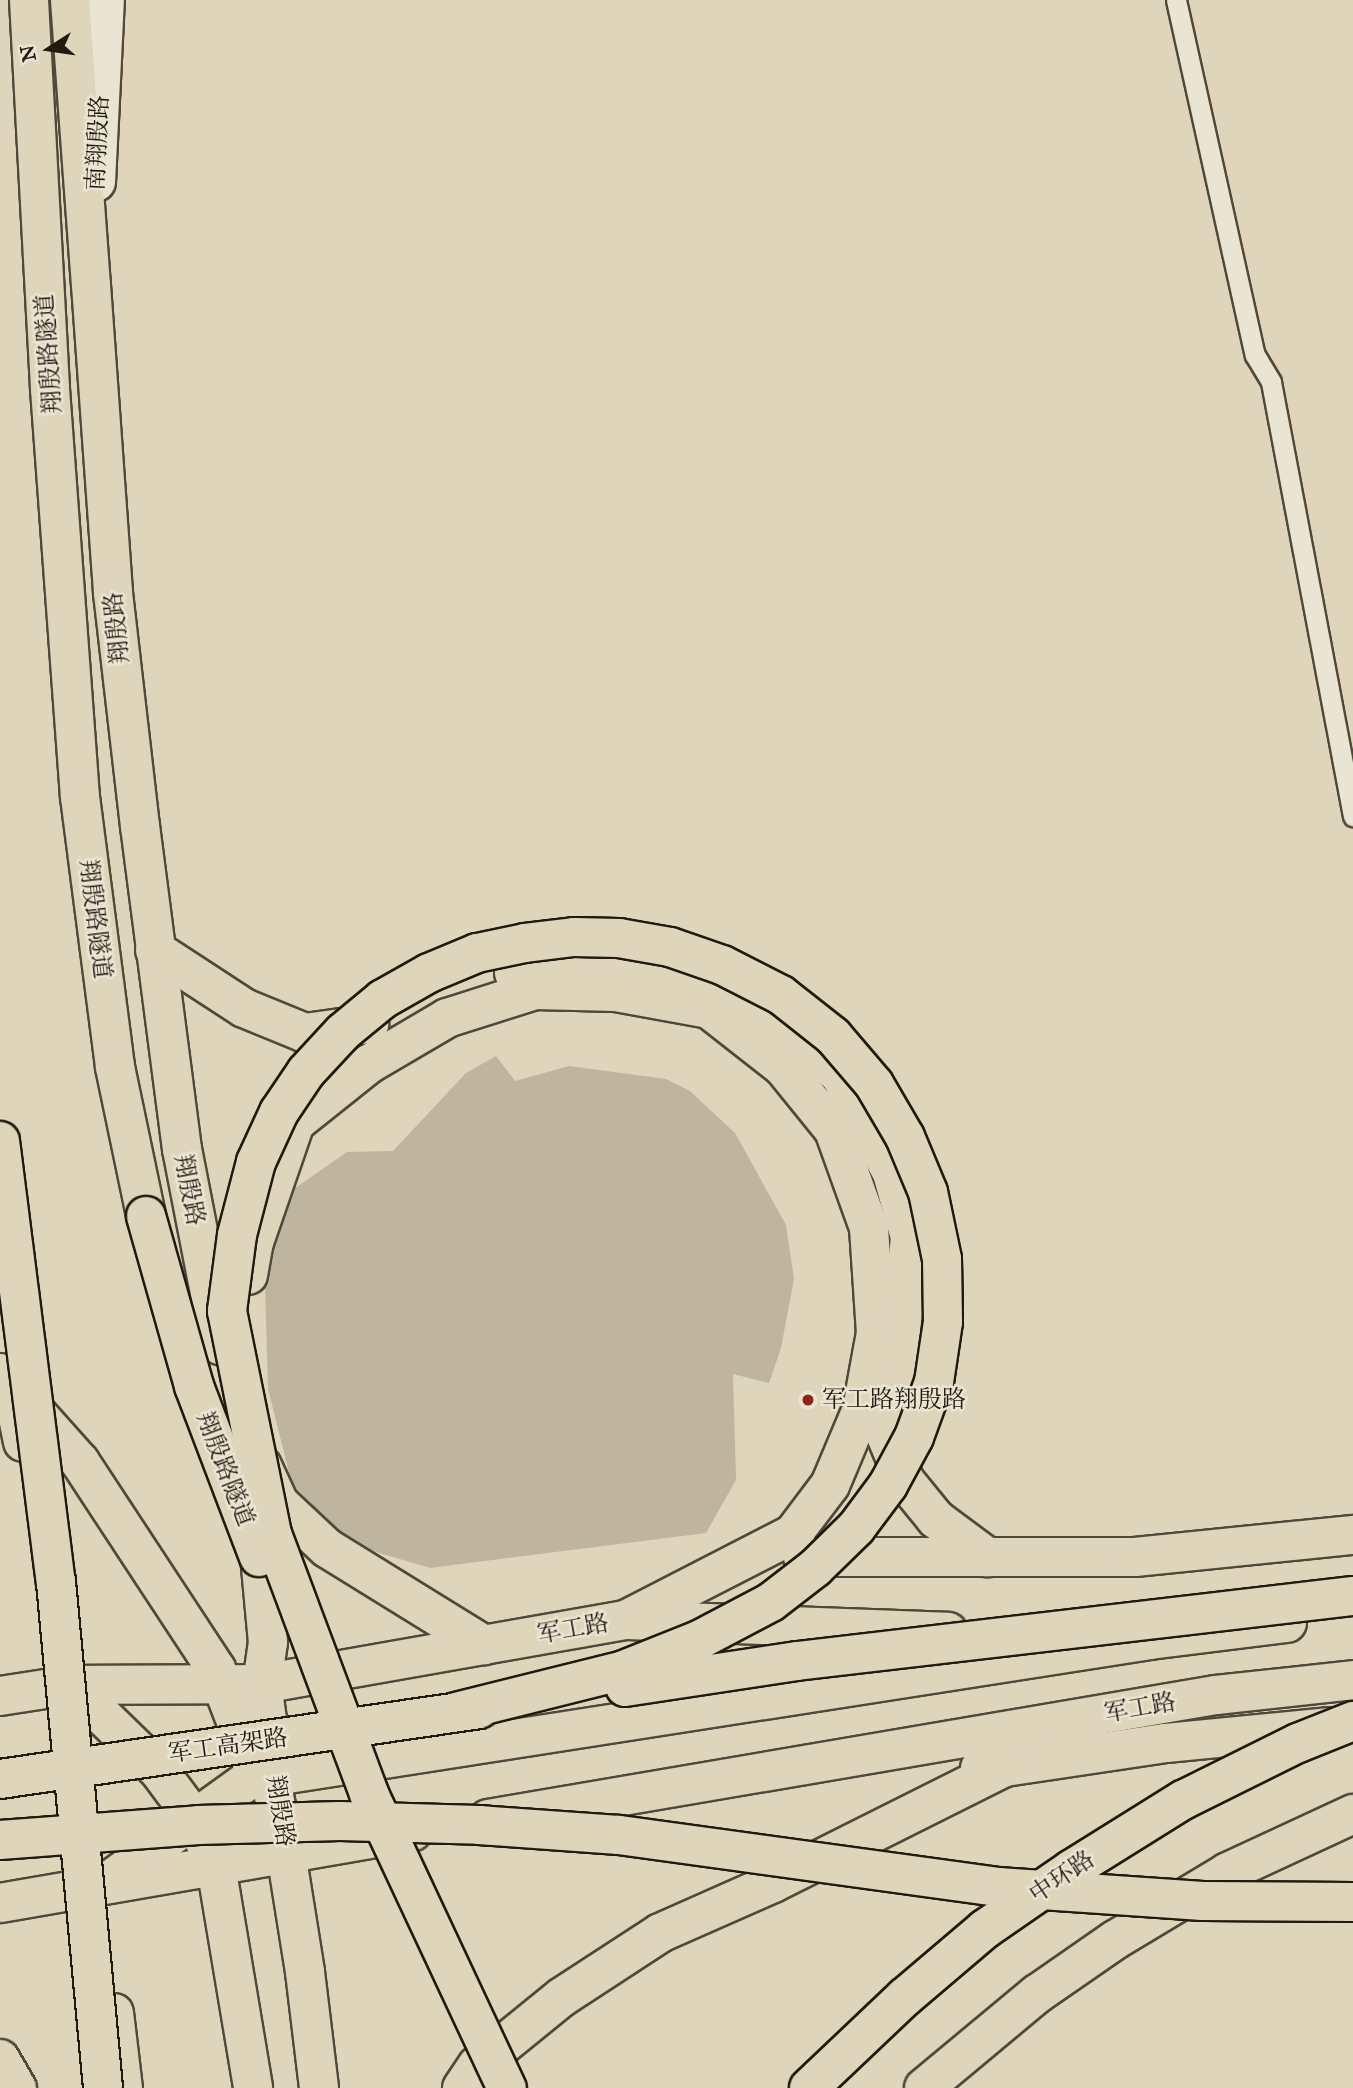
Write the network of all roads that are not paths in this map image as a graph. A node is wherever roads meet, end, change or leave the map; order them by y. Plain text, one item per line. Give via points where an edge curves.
1 (70, 0) edge
2 (105, 0) edge
3 (1176, 0) edge
4 (29, 14) edge
5 (91, 285) junction
6 (1353, 816) edge
7 (155, 950) junction
8 (0, 1141) edge
9 (5, 1378) edge
10 (229, 1392) junction
11 (1353, 1535) edge
12 (744, 1557) junction
13 (988, 1557) junction
14 (1353, 1596) edge
15 (1353, 1615) edge
16 (626, 1620) junction
17 (1150, 1640) junction
18 (484, 1645) junction
19 (1353, 1680) edge
20 (262, 1684) junction
21 (71, 1685) junction
22 (221, 1685) junction
23 (0, 1696) edge
24 (456, 1712) junction
25 (1353, 1723) edge
26 (1005, 1768) junction
27 (762, 1772) junction
28 (266, 1775) junction
29 (0, 1779) edge
30 (369, 1794) junction
31 (1353, 1814) edge
32 (194, 1818) junction
33 (0, 1840) edge
34 (286, 1853) junction
35 (216, 1866) junction
36 (99, 1888) junction
37 (1353, 1902) edge
38 (0, 1903) edge
39 (0, 2059) edge
40 (17, 2088) edge
41 (103, 2088) edge
42 (123, 2088) edge
43 (253, 2088) edge
44 (319, 2088) edge
45 (462, 2088) edge
46 (507, 2088) edge
47 (809, 2088) edge
48 (924, 2088) edge

1 - 5 main road, 翔殷路
2 - 5 main road, 南翔殷路
3 - 6 lane via 1255,355 1270,382
4 - 30 main road, 翔殷路隧道, bridge via 80,797 115,1067 146,1216 194,1386 271,1584
5 - 7 main road, 翔殷路 via 113,593
7 - 10 main road, 翔殷路 via 182,1149
7 - 13 main road via 244,1008 305,1034 387,1022 538,964 631,963 714,986 777,1022 840,1074 892,1173 910,1237 897,1374 884,1431 905,1482 936,1519
8 - 41 main road, bridge via 56,1582
9 - 21 main road
9 - 22 main road via 80,1462 216,1669
10 - 12 main road via 254,1242 295,1123 369,1063 447,1018 535,990 616,992 709,1009 783,1067 834,1130 869,1228 876,1333 862,1409 830,1485 793,1534
10 - 18 main road via 279,1503 327,1548
10 - 20 main road, 翔殷路 via 260,1540 268,1642
11 - 13 main road via 1135,1557
12 - 13 main road
12 - 16 main road
14 - 24 main road, bridge via 797,1661
15 - 17 main road, 军工路
16 - 17 main road, 军工路
16 - 18 main road, 军工路
17 - 28 main road, 军工路
18 - 20 main road, 军工路
19 - 27 main road, 军工路 via 1216,1695
20 - 22 main road, 军工路
20 - 28 main road, 翔殷路
21 - 22 main road, 军工路
21 - 23 main road, 军工路
21 - 32 main road via 159,1771
21 - 36 main road
22 - 28 main road
24 - 29 main road, 军工高架路, bridge
24 - 30 main road, bridge via 624,1670 699,1640 771,1602 856,1528 888,1485 914,1437 934,1382 943,1322 942,1259 928,1192 905,1137 874,1084 832,1036 781,995 722,965 670,947 619,938 574,937 477,953 429,973 383,999 315,1062 279,1112 256,1162 237,1235 227,1311 243,1403 272,1534
25 - 26 main road, 军工路 via 1166,1743
25 - 47 main road, 中环路, bridge via 1298,1743 1183,1800 1072,1869 985,1929
26 - 27 main road, 军工路
26 - 45 main road via 773,1883 660,1933 562,1997 477,2066
27 - 34 main road, 军工路
28 - 32 main road, 军工路
28 - 34 main road, 翔殷路
30 - 46 main road, bridge
31 - 48 main road, bridge via 1228,1872 1115,1940 1037,1994
32 - 35 main road
32 - 36 main road, 军工路
33 - 37 main road, bridge via 198,1825 340,1821 479,1825 619,1835 1026,1889 1189,1901
34 - 35 main road, 军工路
34 - 44 main road, 翔殷路
35 - 36 main road, 军工路
35 - 43 main road
36 - 38 main road, 军工路
36 - 42 main road
39 - 40 main road

